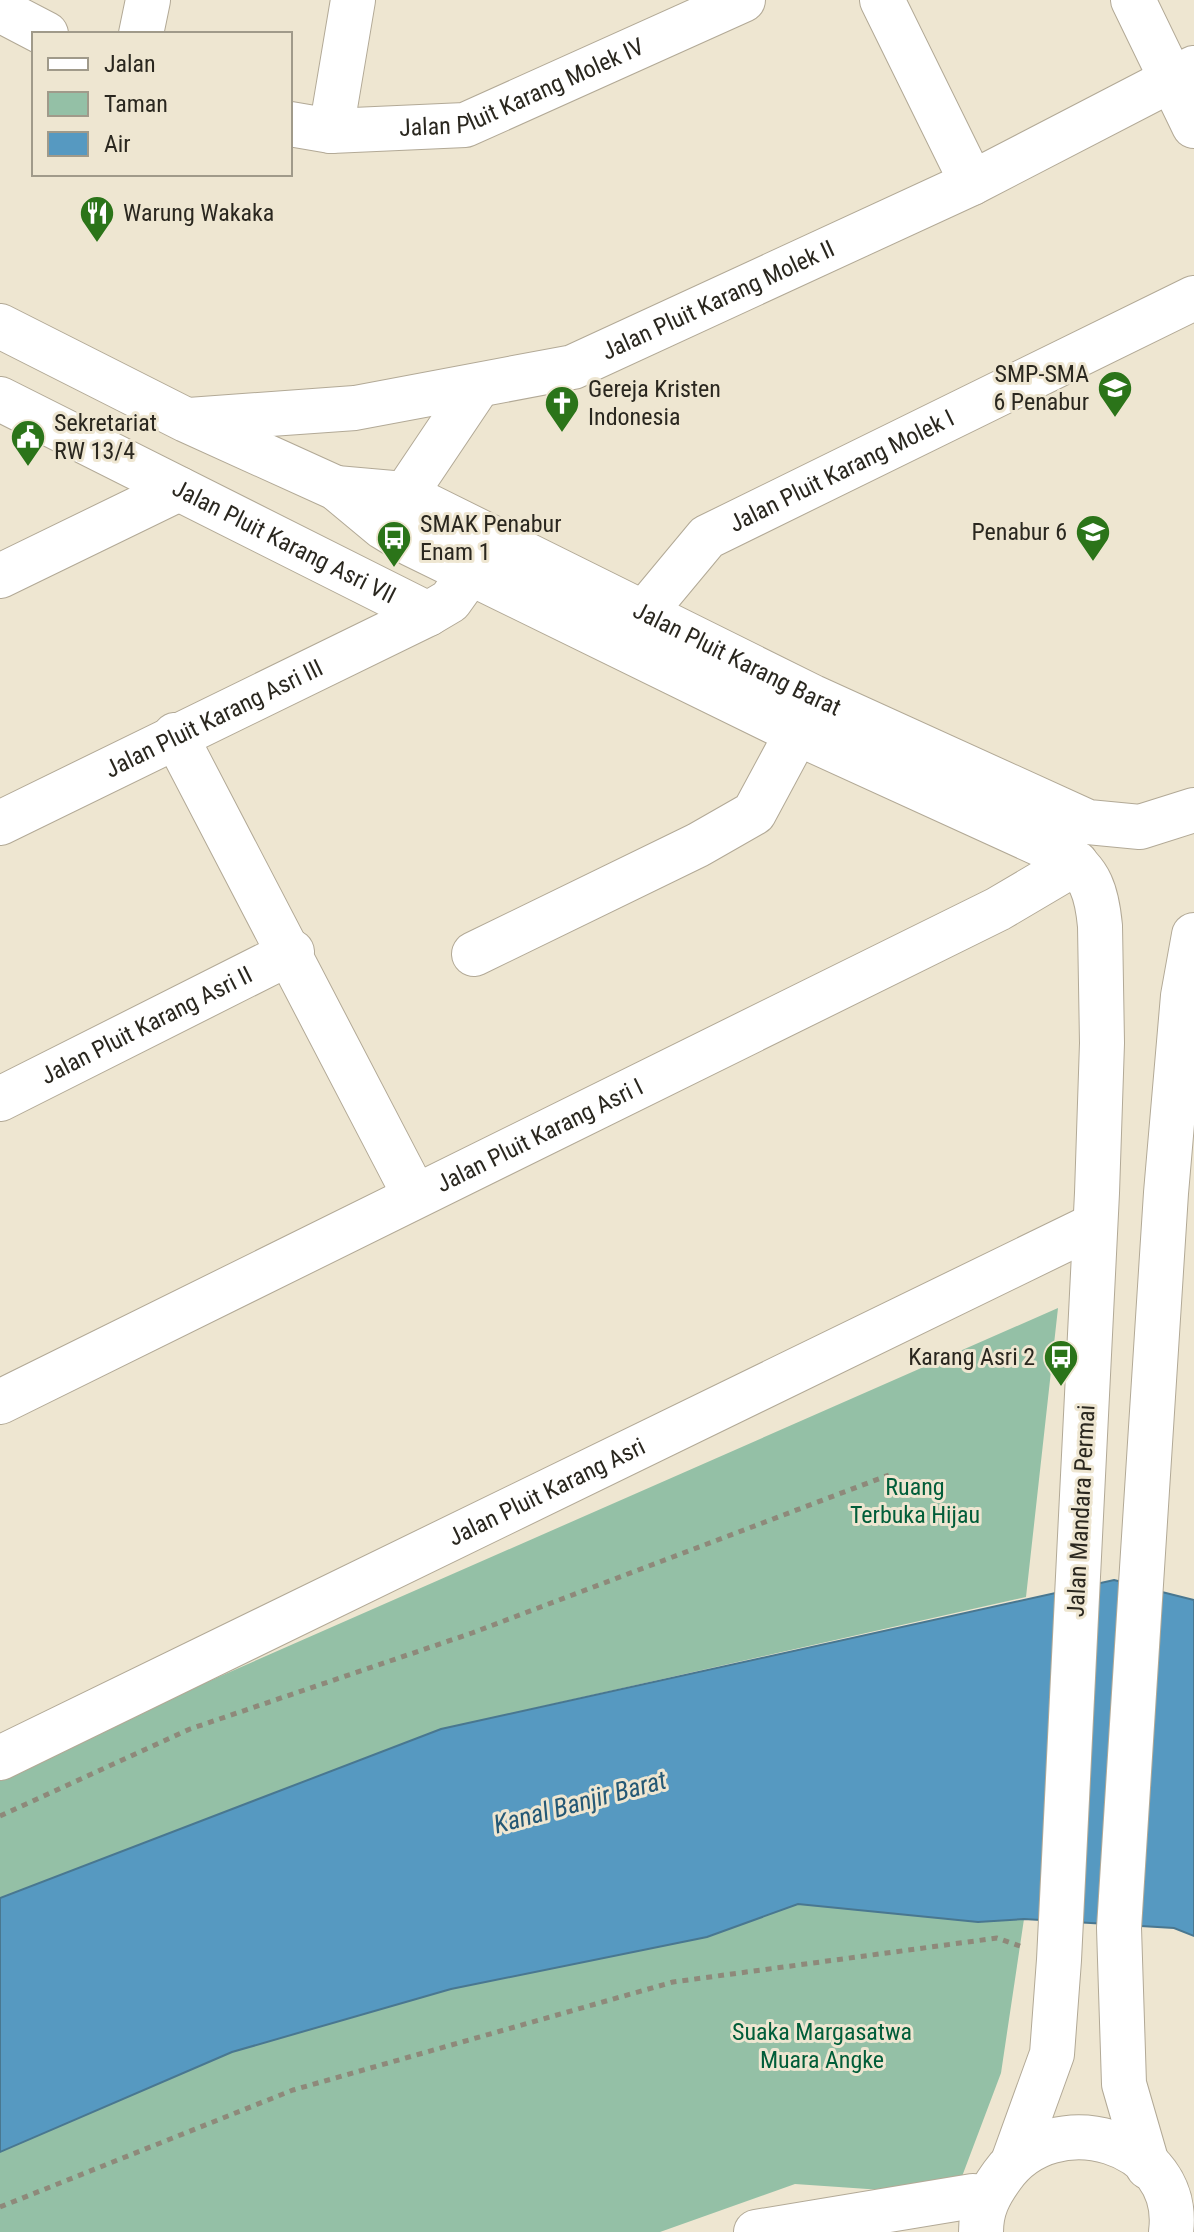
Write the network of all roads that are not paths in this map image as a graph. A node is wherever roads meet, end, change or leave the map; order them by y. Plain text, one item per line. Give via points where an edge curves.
1 (148, 0) edge
2 (353, 0) edge
3 (743, 0) edge
4 (882, 0) edge
5 (1133, 0) edge
6 (0, 10) edge
7 (42, 32) edge
8 (141, 32) edge
9 (1182, 73) edge
10 (1194, 126) edge
11 (311, 128) edge
12 (972, 183) junction
13 (1194, 298) edge
14 (0, 326) edge
15 (478, 386) junction
16 (0, 399) edge
17 (186, 420) junction
18 (179, 489) junction
19 (394, 511) junction
20 (470, 573) junction
21 (0, 576) edge
22 (428, 614) junction
23 (643, 614) junction
24 (175, 735) junction
25 (787, 752) junction
26 (1194, 810) edge
27 (0, 823) edge
28 (1076, 863) junction
29 (1194, 935) edge
30 (292, 952) junction
31 (474, 954) dead end
32 (1188, 994) edge
33 (0, 1099) edge
34 (415, 1196) junction
35 (1095, 1225) junction
36 (0, 1402) edge
37 (0, 1758) edge
38 (1014, 2159) junction
39 (1148, 2167) junction
40 (979, 2215) edge
41 (1179, 2227) edge
42 (756, 2232) edge

1 - 8 street
2 - 11 street
3 - 11 street, Jalan Pluit Karang Molek IV via 465,125
4 - 12 street
5 - 9 street
6 - 7 street
9 - 10 street
9 - 12 street, Jalan Pluit Karang Molek II
12 - 15 street, Jalan Pluit Karang Molek II via 573,367
13 - 23 street, Jalan Pluit Karang Molek I via 707,537
14 - 17 street, Jalan Pluit Karang Barat
15 - 17 street, Jalan Pluit Karang Molek II via 355,408
15 - 19 street
16 - 18 street, Jalan Pluit Karang Asri VII
17 - 19 street, Jalan Pluit Karang Barat
18 - 21 street
18 - 22 street, Jalan Pluit Karang Asri VII
19 - 20 street, Jalan Pluit Karang Barat
19 - 23 street, Jalan Pluit Karang Barat
20 - 22 street via 450,601
20 - 25 street, Jalan Pluit Karang Barat
22 - 24 street, Jalan Pluit Karang Asri III
23 - 26 street, Jalan Pluit Karang Barat via 1088,822 1140,827
24 - 27 street, Jalan Pluit Karang Asri III
24 - 30 street
25 - 28 street, Jalan Pluit Karang Barat
25 - 31 street via 754,813
28 - 34 street, Jalan Pluit Karang Asri I via 998,909
28 - 35 street, Jalan Mandara Permai via 1094,890 1100,926
29 - 32 street
30 - 33 street, Jalan Pluit Karang Asri II
30 - 34 street
32 - 39 street via 1166,1193 1119,1928 1124,2084
34 - 36 street, Jalan Pluit Karang Asri I
35 - 37 street, Jalan Pluit Karang Asri
35 - 38 street, Jalan Mandara Permai via 1052,2054
38 - 39 street via 1039,2143 1068,2135 1097,2137 1125,2148
38 - 40 street
39 - 41 street
40 - 42 street

